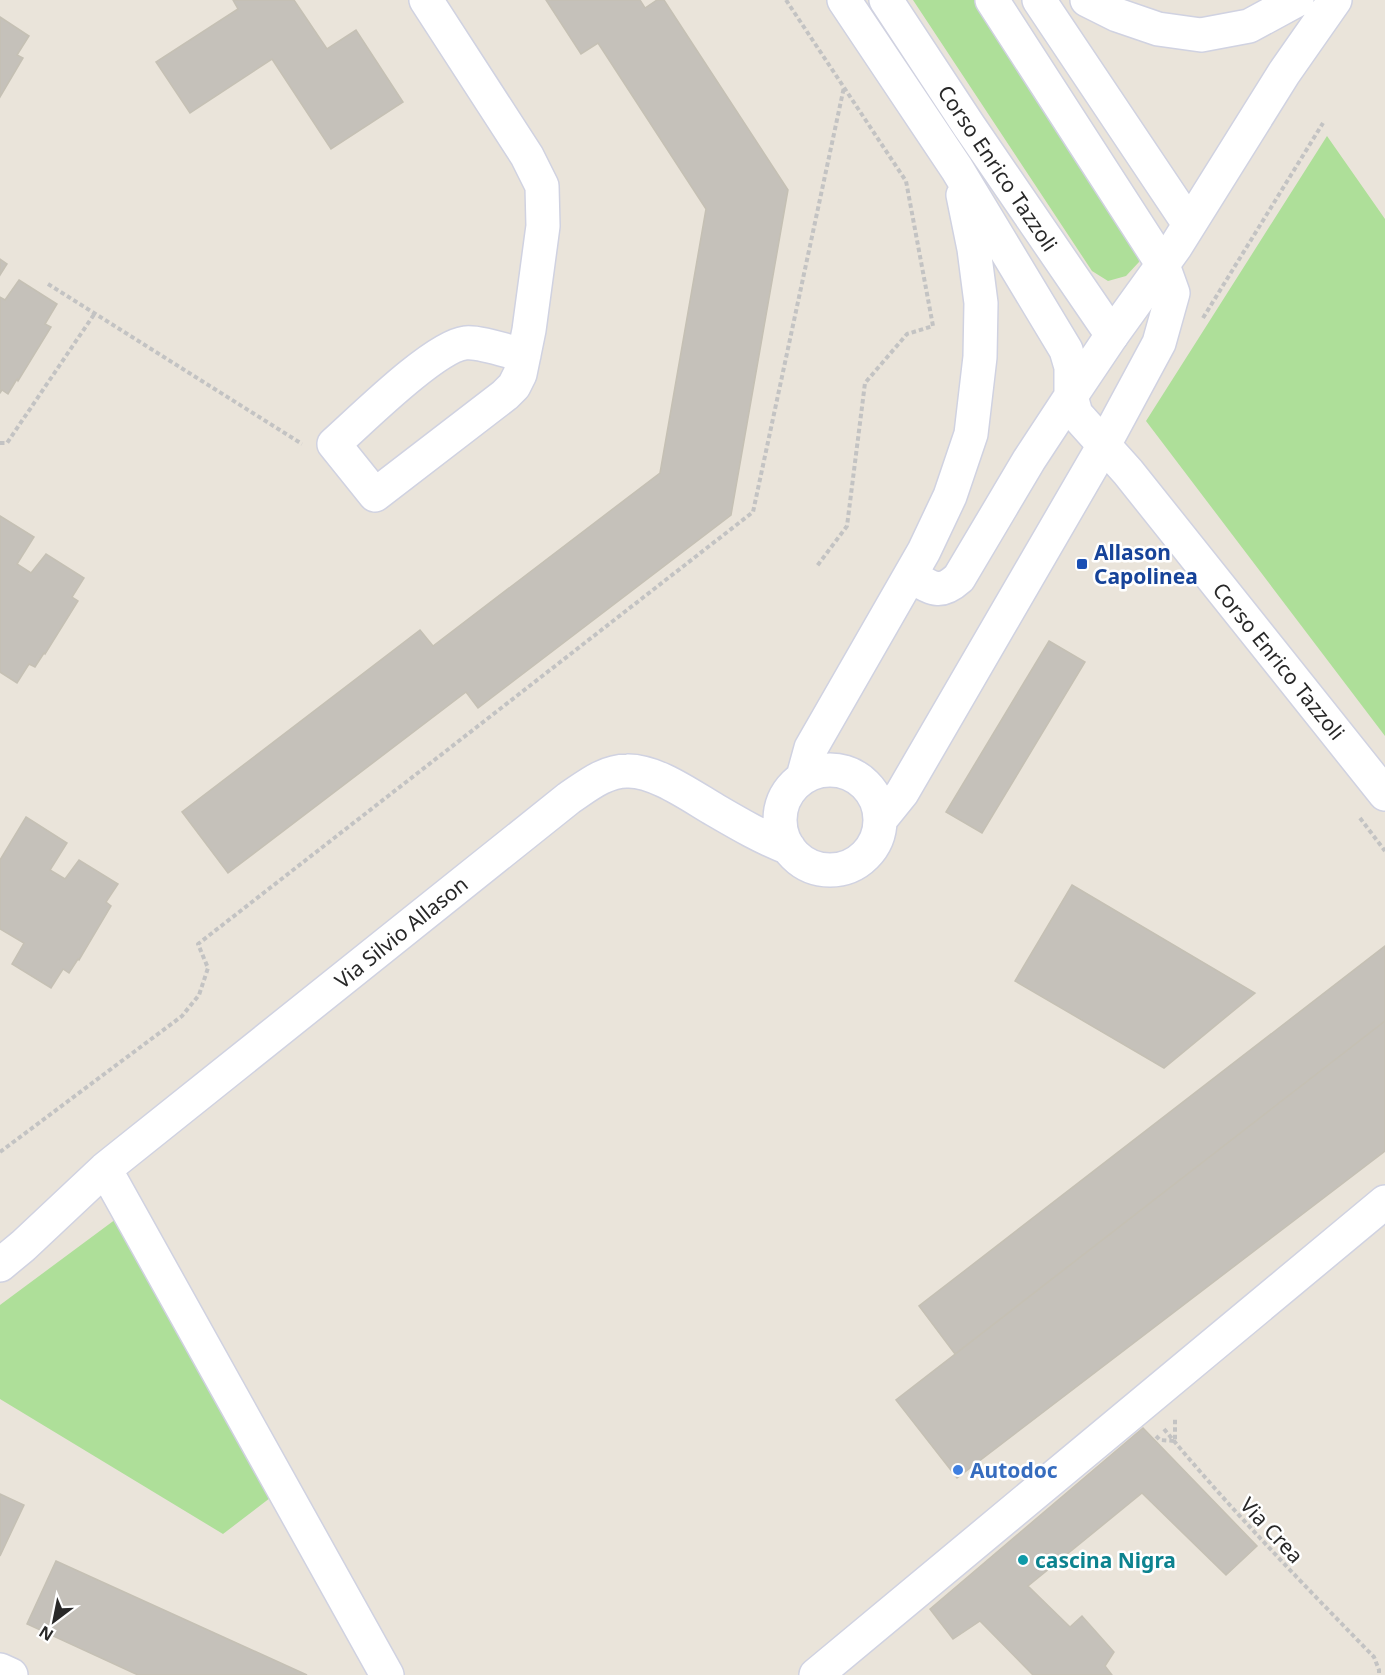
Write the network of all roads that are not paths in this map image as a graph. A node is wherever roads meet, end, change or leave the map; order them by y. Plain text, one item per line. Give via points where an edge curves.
1 (426, 0) edge
2 (844, 0) edge
3 (886, 0) edge
4 (992, 0) edge
5 (1039, 0) edge
6 (1087, 0) edge
7 (1297, 0) edge
8 (1335, 0) edge
9 (957, 169) junction
10 (1189, 224) junction
11 (1162, 265) junction
12 (1112, 335) junction
13 (524, 355) junction
14 (1071, 396) junction
15 (1104, 445) junction
16 (911, 576) junction
17 (803, 777) junction
18 (1385, 794) edge
19 (780, 810) junction
20 (717, 811) junction
21 (881, 819) junction
22 (789, 848) junction
23 (105, 1168) junction
24 (1385, 1202) edge
25 (0, 1266) edge
26 (0, 1670) edge
27 (11, 1675) edge
28 (387, 1675) edge
29 (816, 1675) edge

1 - 13 street via 527,156 542,186 543,226
2 - 9 street, Corso Enrico Tazzoli
3 - 12 street, Corso Enrico Tazzoli
4 - 11 street
5 - 10 street
6 - 7 street via 1158,29 1201,35 1249,26
8 - 10 street
9 - 14 street, Corso Enrico Tazzoli via 1066,350 1071,367
9 - 16 street, Corso Enrico Tazzoli via 981,303 980,357 971,434 950,496
10 - 11 street
11 - 12 street
11 - 15 street via 1173,293 1159,343
12 - 14 street
13 - 13 street via 468,342 451,347 424,365 334,444 375,495 505,395 520,374
14 - 15 street, Corso Enrico Tazzoli via 1076,414
14 - 16 street via 958,578 948,588 937,589
15 - 18 street, Corso Enrico Tazzoli
15 - 21 street via 906,787
16 - 17 street, Corso Enrico Tazzoli via 811,748
17 - 19 street via 787,791
17 - 21 street via 826,769 851,773 868,785 878,800
19 - 20 street, Via Silvio Allason via 760,816
19 - 22 street via 780,828
20 - 22 street, Via Silvio Allason
20 - 23 street, Via Silvio Allason via 650,775 629,770 596,780
21 - 22 street via 876,840 864,858 846,869 829,872 807,864
23 - 25 street, Via Silvio Allason
23 - 28 street
24 - 29 street
26 - 27 street

